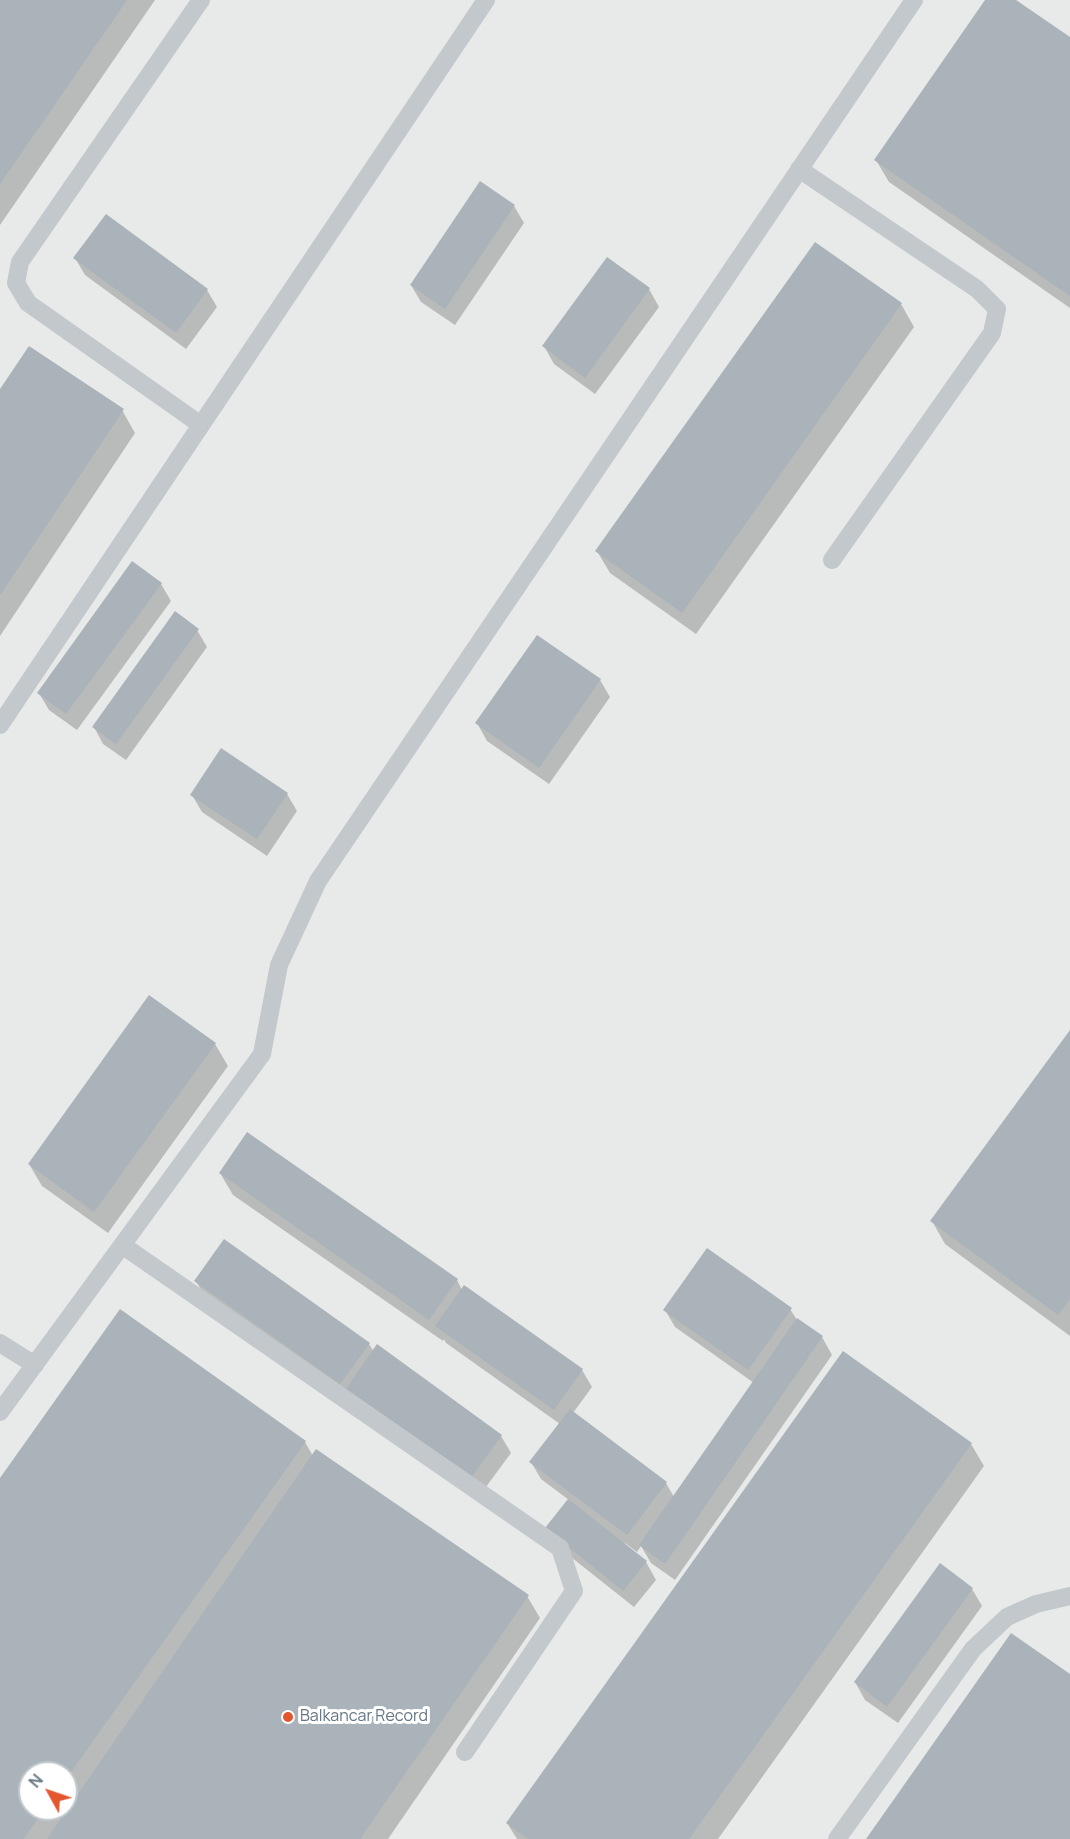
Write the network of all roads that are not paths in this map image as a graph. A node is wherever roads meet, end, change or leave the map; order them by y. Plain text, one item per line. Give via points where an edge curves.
1 (201, 0) edge
2 (486, 0) edge
3 (914, 0) edge
4 (800, 170) junction
5 (201, 425) junction
6 (832, 560) dead end
7 (0, 725) edge
8 (122, 1245) junction
9 (0, 1343) edge
10 (35, 1365) junction
11 (0, 1412) edge
12 (1070, 1596) edge
13 (465, 1752) dead end
14 (837, 1839) edge

1 - 5 lane via 20,262 16,283 28,303
2 - 5 lane
3 - 4 lane
4 - 6 lane via 976,289 997,309 992,333
4 - 8 lane via 318,880 279,965 262,1054
5 - 7 lane
8 - 10 lane
8 - 13 lane via 560,1548 574,1591
9 - 10 lane
10 - 11 lane
12 - 14 lane via 1036,1604 1007,1617 973,1649

